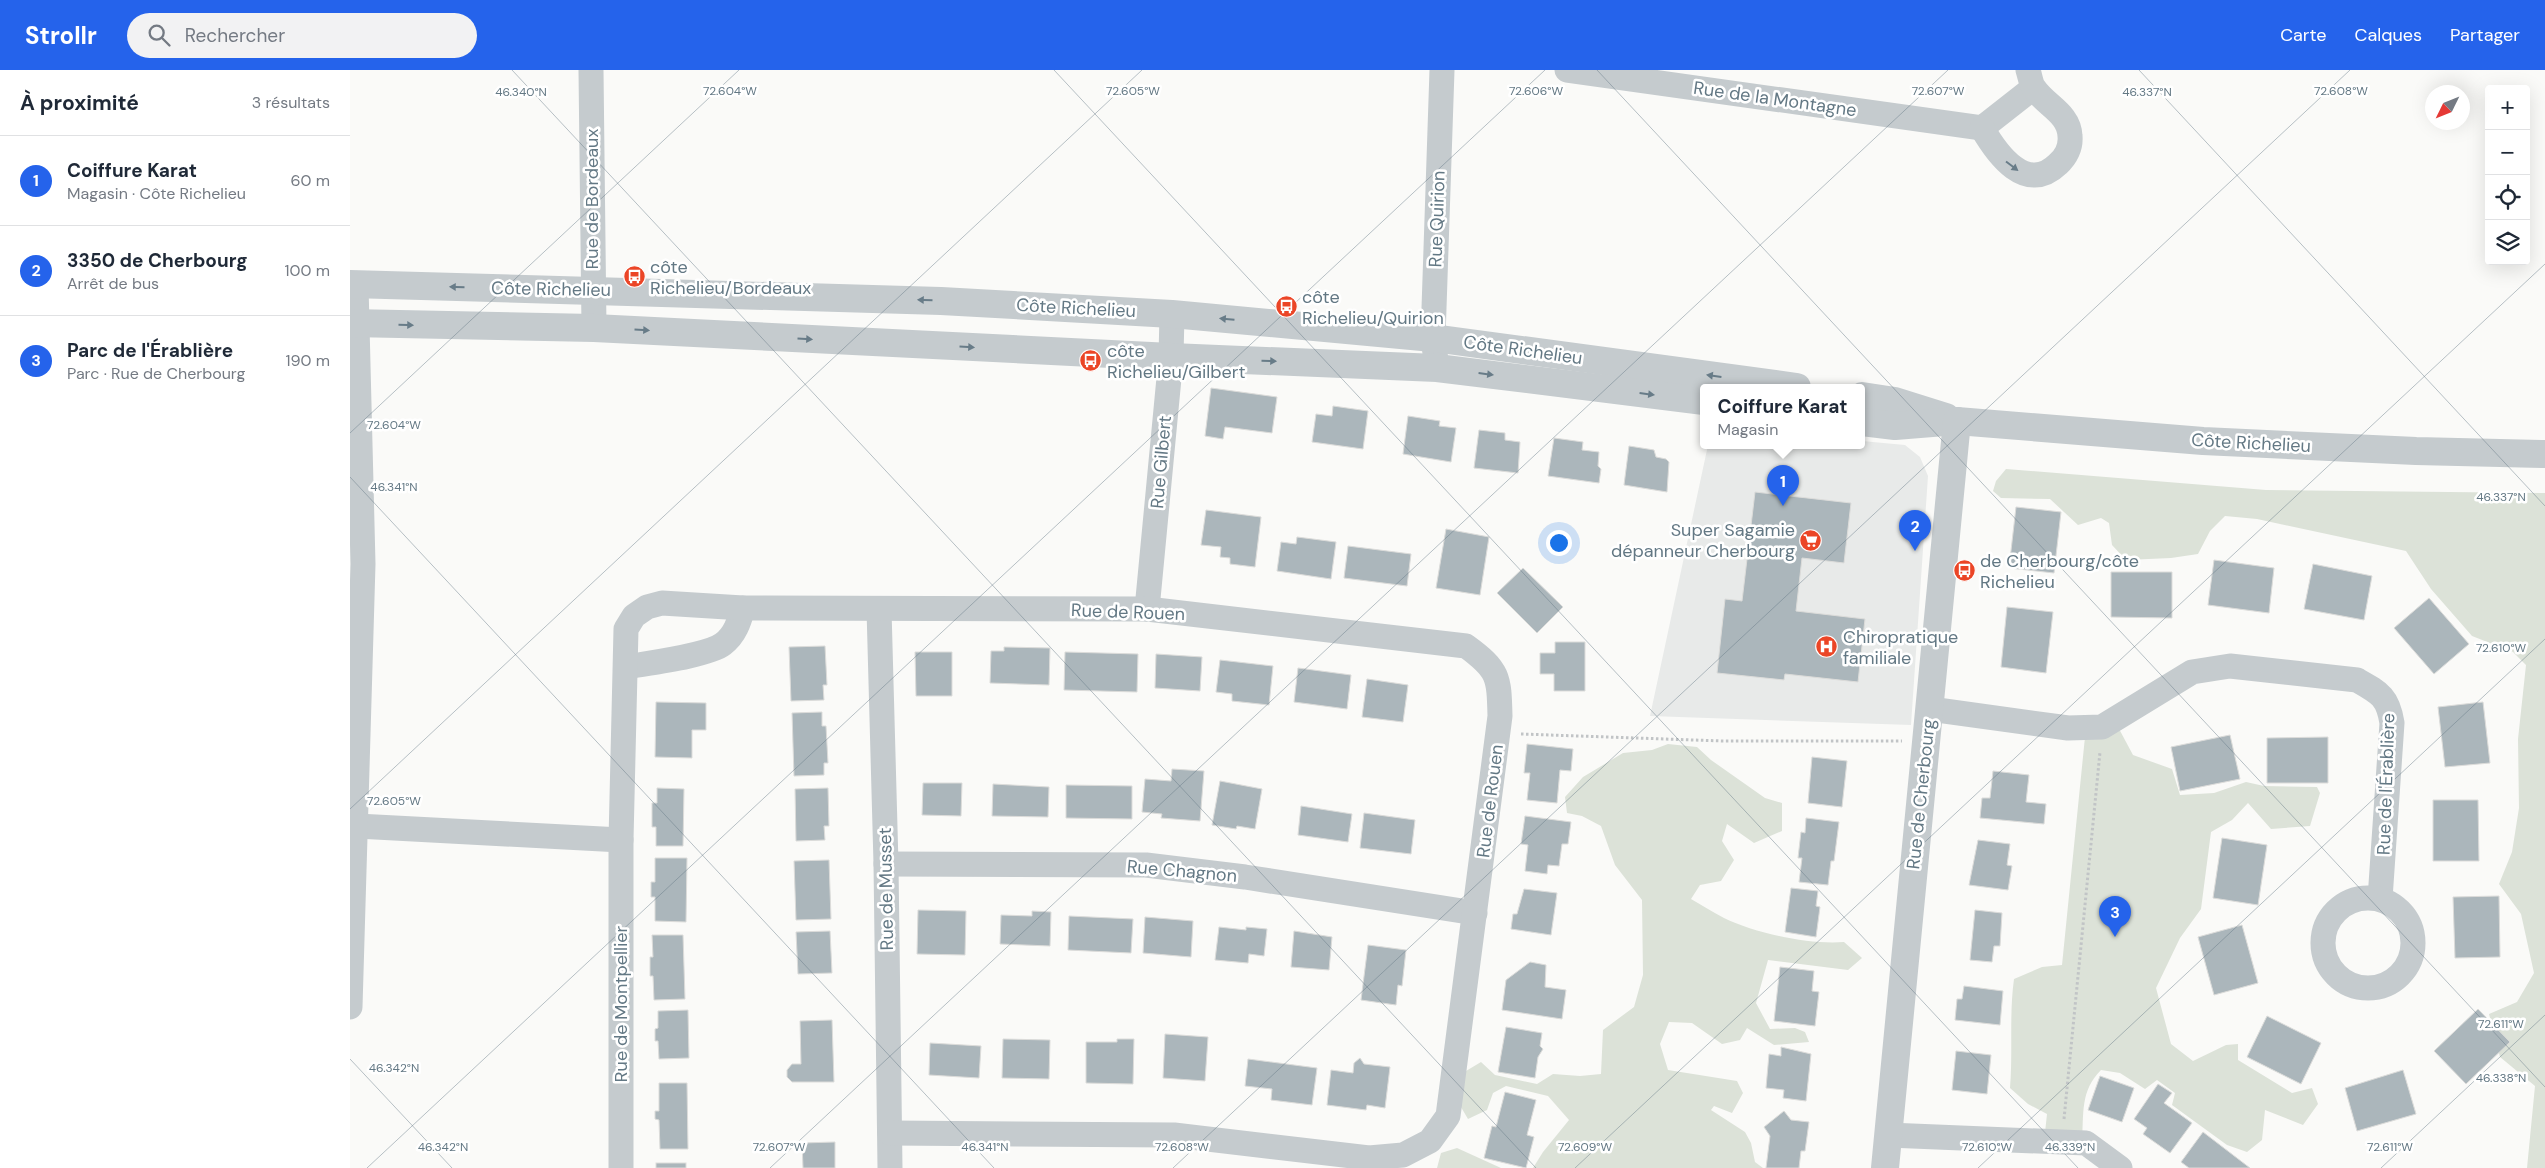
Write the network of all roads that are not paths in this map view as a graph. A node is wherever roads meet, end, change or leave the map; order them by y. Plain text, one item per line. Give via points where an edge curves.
1 (591, 70) edge
2 (1442, 70) edge
3 (1567, 70) edge
4 (2031, 79) edge
5 (1982, 128) junction
6 (353, 285) edge
7 (593, 290) junction
8 (1172, 314) junction
9 (354, 324) edge
10 (594, 328) junction
11 (1433, 338) junction
12 (1171, 357) junction
13 (1437, 368) junction
14 (1775, 384) edge
15 (1865, 396) edge
16 (1700, 401) edge
17 (1957, 421) junction
18 (1865, 422) edge
19 (2545, 454) edge
20 (357, 563) edge
21 (744, 608) junction
22 (879, 609) junction
23 (1147, 609) junction
24 (626, 668) junction
25 (1930, 708) junction
26 (357, 826) junction
27 (621, 840) junction
28 (886, 864) junction
29 (2380, 899) dead end
30 (1476, 913) junction
31 (350, 1007) edge
32 (890, 1132) junction
33 (1888, 1135) junction
34 (621, 1168) edge
35 (890, 1168) edge
36 (1885, 1168) edge
37 (2120, 1168) edge

1 - 7 street, Rue de Bordeaux
2 - 11 street, Rue Quirion
3 - 5 street, Rue de la Montagne
4 - 5 street
5 -> 4 street via 1998,153 2018,171 2042,174 2054,168 2068,149 2068,125
7 -> 6 street, Côte Richelieu
6 - 9 street
8 -> 7 street, Côte Richelieu via 940,301
7 - 10 street, Rue de Bordeaux
11 -> 8 street, Côte Richelieu
8 - 12 street, Rue Gilbert
9 -> 10 street, Côte Richelieu
9 - 20 street
10 -> 12 street, Côte Richelieu
11 - 13 street, Rue Quirion
14 -> 11 street, Côte Richelieu
12 -> 13 street, Côte Richelieu
12 - 23 street, Rue Gilbert
13 -> 16 street, Côte Richelieu
15 - 17 street, Côte Richelieu via 1895,400
17 - 18 street, Côte Richelieu via 1895,426
17 - 19 street, Côte Richelieu via 2194,440
17 - 25 street, Rue de Cherbourg
20 - 26 street
21 - 22 street, Rue de Rouen
21 - 24 street via 736,629 722,645
21 - 24 street, Rue de Rouen via 662,603 647,607 634,616 626,629
22 - 23 street, Rue de Rouen
22 - 28 street, Rue de Musset
23 - 30 street, Rue de Rouen via 1466,646 1486,661 1499,682 1500,716
24 - 27 street, Rue de Montpellier
25 - 29 street, Rue de l'Érablière via 2068,728 2102,726 2192,672 2230,666 2357,680 2374,689 2389,704 2392,723
25 - 33 street, Rue de Cherbourg
26 - 27 street
26 - 31 street
27 - 34 street, Rue de Montpellier
28 - 30 street, Rue Chagnon via 1146,865 1245,876
28 - 32 street, Rue de Musset
30 - 32 street, Rue de Rouen via 1448,1116 1430,1141 1403,1155 1369,1158 1174,1135
32 - 35 street, Rue de Musset
33 - 36 street, Rue de Cherbourg
33 - 37 street via 2086,1143

